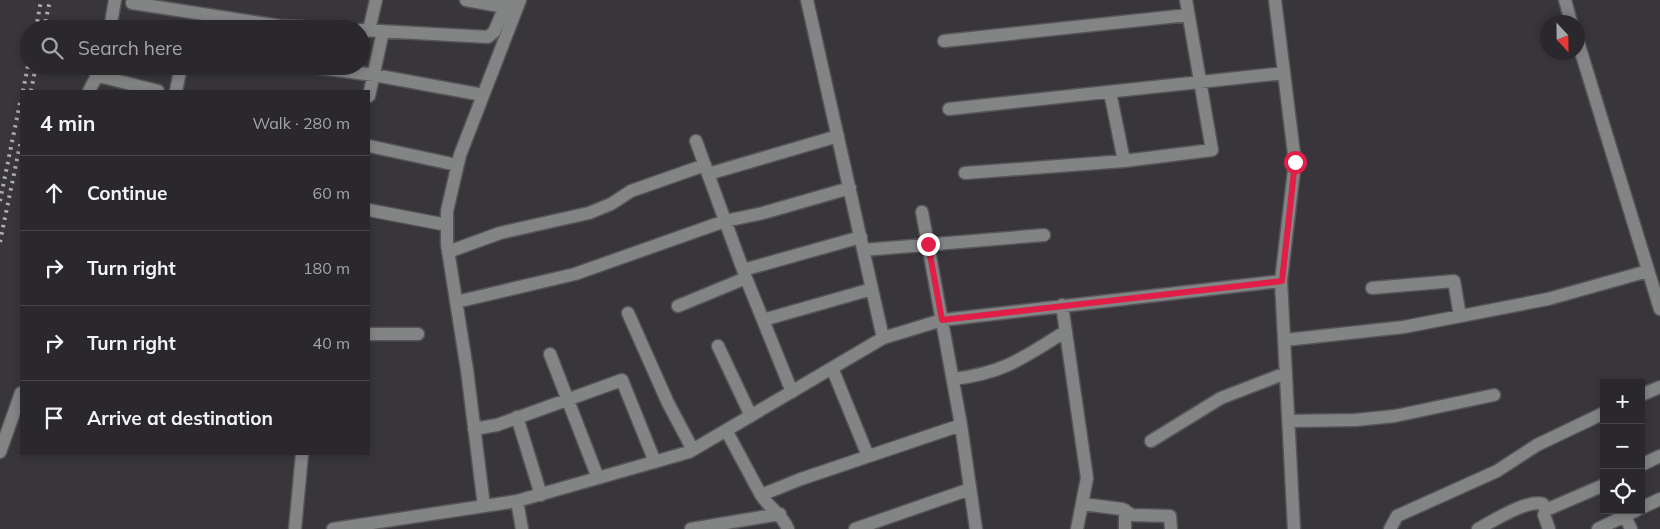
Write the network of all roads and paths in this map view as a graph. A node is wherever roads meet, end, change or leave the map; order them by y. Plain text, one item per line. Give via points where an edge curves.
1 (115, 0) edge
2 (376, 0) edge
3 (466, 0) edge
4 (520, 0) edge
5 (807, 0) edge
6 (1186, 0) edge
7 (1275, 0) edge
8 (1564, 0) edge
9 (132, 3) dead end
10 (506, 4) edge
11 (171, 5) edge
12 (1188, 15) junction
13 (1569, 15) edge
14 (112, 20) edge
15 (249, 20) edge
16 (369, 20) edge
17 (370, 30) edge
18 (383, 31) junction
19 (944, 41) dead end
20 (1584, 60) edge
21 (1284, 73) junction
22 (370, 74) edge
23 (99, 75) edge
24 (112, 75) edge
25 (179, 75) edge
26 (374, 75) junction
27 (1201, 82) junction
28 (90, 90) edge
29 (155, 90) edge
30 (176, 90) edge
31 (370, 92) edge
32 (1110, 92) junction
33 (483, 95) junction
34 (949, 109) dead end
35 (838, 136) junction
36 (696, 141) dead end
37 (370, 146) edge
38 (1124, 161) junction
39 (457, 164) junction
40 (707, 169) junction
41 (965, 173) dead end
42 (850, 188) junction
43 (370, 210) edge
44 (922, 212) dead end
45 (725, 220) junction
46 (447, 225) junction
47 (1044, 235) dead end
48 (862, 244) junction
49 (928, 244) junction
50 (448, 252) junction
51 (1648, 270) junction
52 (745, 274) junction
53 (1282, 281) junction
54 (872, 288) junction
55 (1372, 288) dead end
56 (456, 302) junction
57 (1062, 305) junction
58 (678, 306) dead end
59 (1660, 309) edge
60 (628, 313) dead end
61 (1460, 316) junction
62 (763, 320) junction
63 (942, 320) junction
64 (1066, 331) junction
65 (370, 334) edge
66 (418, 334) dead end
67 (883, 338) junction
68 (1285, 340) junction
69 (718, 346) dead end
70 (550, 354) dead end
71 (832, 368) junction
72 (1286, 373) junction
73 (953, 379) junction
74 (1660, 387) edge
75 (792, 392) junction
76 (1645, 393) edge
77 (20, 396) edge
78 (1494, 396) dead end
79 (567, 399) junction
80 (1600, 415) edge
81 (517, 416) junction
82 (751, 416) junction
83 (1289, 422) junction
84 (961, 425) junction
85 (474, 429) junction
86 (726, 430) junction
87 (1150, 441) dead end
88 (693, 450) junction
89 (0, 452) edge
90 (302, 455) edge
91 (868, 456) junction
92 (1660, 456) edge
93 (654, 462) junction
94 (1645, 462) edge
95 (598, 478) junction
96 (1600, 487) edge
97 (970, 490) junction
98 (541, 495) junction
99 (761, 496) junction
100 (1660, 499) edge
101 (517, 501) junction
102 (1083, 504) junction
103 (484, 506) junction
104 (1645, 506) edge
105 (1125, 510) junction
106 (1546, 510) junction
107 (780, 514) junction
108 (1621, 514) edge
109 (1624, 514) edge
110 (398, 524) edge
111 (760, 524) edge
112 (295, 529) edge
113 (333, 529) edge
114 (522, 529) edge
115 (691, 529) edge
116 (788, 529) edge
117 (855, 529) edge
118 (976, 529) edge
119 (1077, 529) edge
120 (1125, 529) edge
121 (1171, 529) edge
122 (1294, 529) edge
123 (1390, 529) edge
124 (1478, 529) edge
125 (1549, 529) edge
126 (1598, 529) edge
127 (1631, 529) edge

1 - 14 street
2 - 16 street
3 - 10 street
4 - 33 street
5 - 35 street
6 - 12 street
7 - 21 street
8 - 13 street
9 - 11 street
10 - 18 street via 494,32 488,37
11 - 15 street
12 - 19 street
12 - 27 street
17 - 18 street
18 - 26 street
20 - 51 street
21 - 27 street
21 - 53 street via 1295,162
22 - 26 street
23 - 28 street
24 - 29 street
25 - 30 street
26 - 31 street
26 - 33 street
27 - 32 street
27 - 38 street via 1212,150
32 - 34 street
32 - 38 street
33 - 39 street
35 - 40 street
35 - 42 street
36 - 40 street
37 - 39 street
38 - 41 street
39 - 46 street via 448,203
40 - 45 street
40 - 50 street via 631,191 589,213 500,233
42 - 45 street via 763,213
42 - 48 street
43 - 46 street
44 - 49 street
45 - 52 street
45 - 56 street via 575,274
46 - 50 street
47 - 49 street
48 - 49 street
48 - 52 street
48 - 54 street
49 - 63 street
50 - 56 street
51 - 59 street
51 - 61 street via 1548,299
52 - 58 street
52 - 62 street
53 - 57 street
53 - 68 street
54 - 62 street
54 - 67 street
55 - 61 street via 1454,281
56 - 85 street
57 - 63 street
57 - 64 street
60 - 88 street
61 - 68 street
62 - 75 street
63 - 67 street
63 - 73 street
64 - 73 street via 1011,365 988,374
64 - 102 street via 1087,478
65 - 66 street
67 - 71 street
68 - 72 street
69 - 82 street
70 - 79 street
71 - 75 street
71 - 91 street
72 - 83 street
72 - 87 street via 1221,398
73 - 84 street
74 - 76 street
75 - 82 street
77 - 89 street
78 - 83 street via 1395,416
79 - 81 street
79 - 93 street via 622,380
79 - 95 street
80 - 123 street via 1537,445 1497,471 1396,516
81 - 85 street via 497,425
81 - 98 street
82 - 86 street
83 - 122 street
84 - 91 street
84 - 97 street
85 - 103 street
86 - 88 street
86 - 99 street
88 - 93 street
90 - 112 street
91 - 99 street
92 - 94 street
93 - 95 street
95 - 98 street
96 - 106 street
97 - 117 street
97 - 118 street
98 - 101 street
99 - 107 street
100 - 104 street
101 - 103 street
101 - 114 street
102 - 105 street
102 - 119 street
103 - 110 street
105 - 120 street
105 - 121 street via 1132,515 1170,516
106 - 124 street via 1538,502
106 - 125 street via 1544,515
107 - 111 street
107 - 116 street
108 - 126 street
109 - 127 street
110 - 113 street
111 - 115 street

